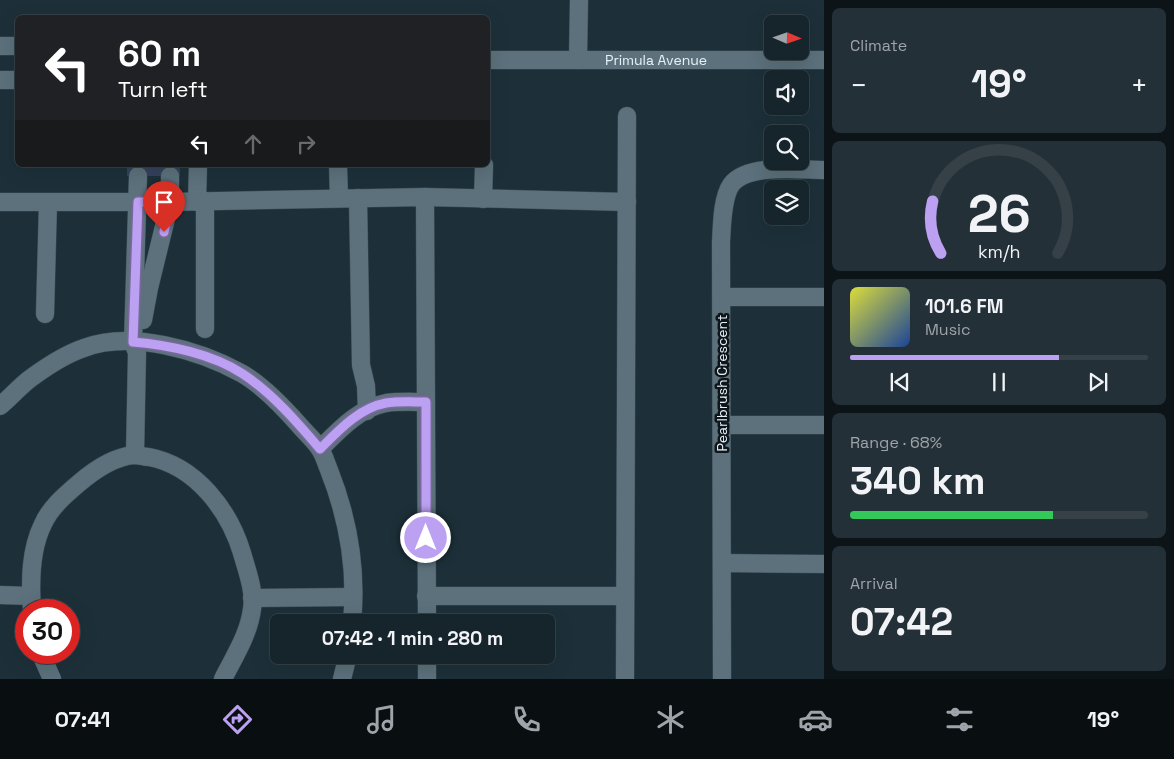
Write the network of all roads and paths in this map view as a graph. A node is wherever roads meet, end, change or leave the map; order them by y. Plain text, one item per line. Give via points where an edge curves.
1 (579, 0) edge
2 (0, 46) edge
3 (15, 46) edge
4 (490, 60) edge
5 (578, 60) junction
6 (824, 60) edge
7 (0, 80) edge
8 (15, 80) edge
9 (627, 116) dead end
10 (198, 167) edge
11 (338, 167) edge
12 (484, 167) edge
13 (824, 170) edge
14 (138, 176) dead end
15 (170, 176) dead end
16 (425, 197) junction
17 (339, 198) junction
18 (358, 198) junction
19 (483, 199) junction
20 (0, 202) edge
21 (48, 202) junction
22 (138, 202) junction
23 (170, 202) junction
24 (201, 202) junction
25 (627, 202) junction
26 (722, 297) junction
27 (824, 297) edge
28 (45, 314) dead end
29 (205, 328) dead end
30 (137, 346) junction
31 (426, 402) junction
32 (0, 406) edge
33 (367, 411) junction
34 (722, 424) junction
35 (824, 426) edge
36 (320, 449) junction
37 (135, 455) junction
38 (722, 563) junction
39 (824, 564) edge
40 (0, 595) edge
41 (426, 596) junction
42 (625, 596) junction
43 (352, 597) junction
44 (252, 598) junction
45 (16, 599) edge
46 (31, 599) edge
47 (352, 614) edge
48 (427, 614) edge
49 (45, 664) edge
50 (346, 664) edge
51 (427, 664) edge
52 (52, 679) edge
53 (223, 679) edge
54 (342, 679) edge
55 (427, 679) edge
56 (625, 679) edge
57 (722, 679) edge

1 - 5 street
2 - 3 street
4 - 5 street, Primula Avenue
5 - 6 street, Primula Avenue
7 - 8 street
9 - 25 street
10 - 24 street
11 - 17 street
12 - 19 street
13 - 26 street, Pearlbrush Crescent via 754,172 731,185 722,218
14 - 22 street
15 - 23 street
16 - 18 street
16 - 19 street
16 - 31 street
17 - 18 street
17 - 24 street
18 - 33 street via 361,365
19 - 25 street
20 - 21 street
21 - 22 street
21 - 28 street
22 - 23 street
22 - 30 street
23 - 24 street
23 - 30 street
24 - 29 street
25 - 42 street
26 - 27 street
26 - 34 street, Pearlbrush Crescent
30 - 32 street via 102,343 83,348 30,378
30 - 36 street via 165,346 195,354 242,374 287,411
30 - 37 street
31 - 33 street via 385,403
31 - 41 street
33 - 36 street via 346,422
34 - 35 street
34 - 38 street, Pearlbrush Crescent
36 - 43 street via 342,509 349,541
37 - 44 street via 171,464 188,474 219,504 239,543
37 - 46 street via 103,465 86,477 62,498 43,523 35,546
38 - 39 street
38 - 57 street, Pearlbrush Crescent
40 - 45 street
41 - 42 street
41 - 48 street
42 - 56 street
43 - 44 street
43 - 47 street
44 - 53 street via 246,634
49 - 52 street
50 - 54 street
51 - 55 street

